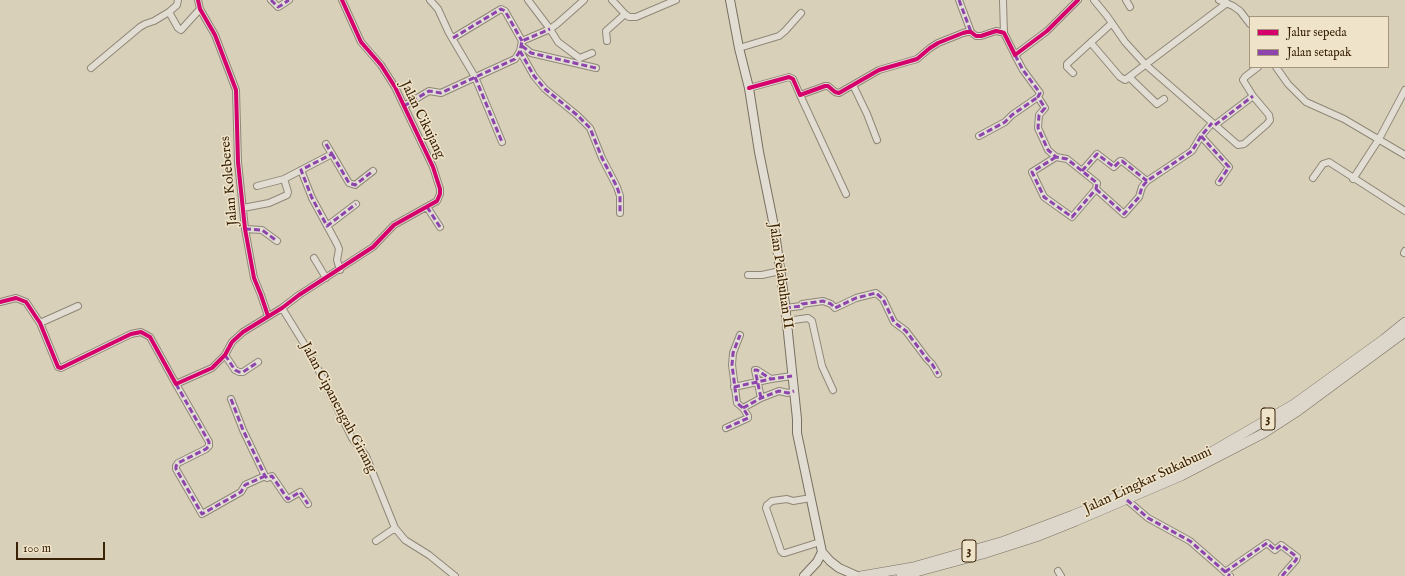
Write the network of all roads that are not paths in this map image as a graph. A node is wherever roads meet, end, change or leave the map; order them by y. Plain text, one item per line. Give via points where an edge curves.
1 (178, 0) edge
2 (198, 0) edge
3 (271, 0) edge
4 (289, 0) edge
5 (342, 0) edge
6 (430, 0) edge
7 (528, 0) edge
8 (584, 0) edge
9 (612, 0) edge
10 (676, 0) edge
11 (730, 0) edge
12 (959, 0) edge
13 (1078, 0) edge
14 (1094, 0) edge
15 (1126, 0) edge
16 (1219, 0) edge
17 (1003, 1) edge
18 (1227, 3) junction
19 (1130, 7) dead end
20 (200, 9) junction
21 (169, 12) junction
22 (801, 13) dead end
23 (625, 14) junction
24 (1112, 23) junction
25 (1249, 23) edge
26 (550, 28) junction
27 (971, 32) junction
28 (1004, 33) junction
29 (453, 38) junction
30 (607, 41) dead end
31 (1090, 43) junction
32 (521, 46) junction
33 (739, 48) junction
34 (592, 53) dead end
35 (1015, 55) junction
36 (1145, 64) junction
37 (91, 68) dead end
38 (596, 68) dead end
39 (1257, 68) edge
40 (1277, 68) edge
41 (1073, 73) dead end
42 (475, 77) junction
43 (1129, 77) junction
44 (853, 85) junction
45 (749, 88) junction
46 (1405, 90) edge
47 (800, 95) junction
48 (1253, 96) junction
49 (1038, 97) junction
50 (1164, 99) dead end
51 (404, 106) junction
52 (1213, 124) junction
53 (978, 136) dead end
54 (1202, 136) junction
55 (1379, 139) junction
56 (877, 140) dead end
57 (502, 142) dead end
58 (326, 144) dead end
59 (332, 154) junction
60 (1405, 155) edge
61 (1056, 157) junction
62 (301, 170) junction
63 (373, 171) dead end
64 (1082, 171) junction
65 (1313, 178) dead end
66 (284, 179) junction
67 (1354, 179) junction
68 (1147, 181) junction
69 (1219, 182) dead end
70 (257, 186) dead end
71 (1096, 189) junction
72 (846, 194) dead end
73 (356, 204) dead end
74 (427, 207) junction
75 (243, 208) junction
76 (1405, 210) edge
77 (620, 214) dead end
78 (327, 226) junction
79 (440, 227) dead end
80 (245, 229) junction
81 (277, 241) dead end
82 (314, 258) dead end
83 (340, 270) junction
84 (780, 271) junction
85 (748, 275) dead end
86 (326, 278) junction
87 (0, 302) edge
88 (78, 306) dead end
89 (282, 308) junction
90 (785, 308) junction
91 (268, 316) junction
92 (786, 321) junction
93 (1405, 322) edge
94 (40, 323) junction
95 (1405, 332) edge
96 (740, 335) dead end
97 (225, 355) junction
98 (258, 362) dead end
99 (938, 374) dead end
100 (792, 376) junction
101 (771, 379) junction
102 (758, 382) junction
103 (176, 384) junction
104 (734, 388) junction
105 (833, 390) dead end
106 (794, 392) junction
107 (761, 398) junction
108 (231, 399) dead end
109 (743, 408) junction
110 (726, 428) dead end
111 (265, 476) junction
112 (811, 498) junction
113 (1122, 499) junction
114 (308, 504) dead end
115 (1071, 520) junction
116 (395, 528) junction
117 (376, 541) dead end
118 (820, 542) junction
119 (822, 552) junction
120 (1228, 574) edge
121 (914, 575) edge
122 (454, 576) edge
123 (804, 576) edge
124 (856, 576) edge
125 (861, 576) edge
126 (901, 576) edge
127 (1282, 576) edge

1 - 21 street via 178,4
2 - 20 street, Jalan Koleberes
3 - 4 street via 278,7
5 - 51 street, Jalan Cikujang via 361,42 381,65
6 - 29 street via 438,9
7 - 26 street
8 - 26 street
9 - 23 street
10 - 23 street via 636,17
11 - 33 main road, Jalan Pelabuhan II
12 - 27 street
13 - 35 street via 1046,31
14 - 24 street
15 - 19 street
16 - 18 street
17 - 28 street
18 - 25 street via 1240,11
18 - 36 street
20 - 21 street via 181,30
20 - 75 street, Jalan Koleberes via 215,35 236,90 238,162
21 - 37 street via 140,27
22 - 33 street via 779,36
23 - 30 street via 606,31
24 - 31 street
24 - 36 street
26 - 32 street
26 - 34 street via 558,42 580,58
27 - 28 street via 976,36 996,31
27 - 44 street via 944,40 917,59 879,70
28 - 35 street
29 - 32 street via 501,9 505,11
29 - 42 street
31 - 41 street via 1067,64
31 - 43 street via 1121,79
32 - 38 street via 531,53
32 - 42 street via 515,58
32 - 77 street via 541,86 590,128 617,187
33 - 45 main road, Jalan Pelabuhan II
35 - 49 street via 1040,93
36 - 43 street
36 - 52 street
39 - 48 street via 1243,80
40 - 55 street via 1306,102 1344,119
42 - 51 street via 441,93 429,91
42 - 57 street
43 - 50 street via 1157,104
44 - 47 street via 839,93 825,86
44 - 56 street
45 - 47 street via 789,77 794,79
45 - 84 main road, Jalan Pelabuhan II
46 - 55 street
47 - 72 street
48 - 52 street
48 - 52 street via 1269,115 1270,120 1244,144 1235,143
49 - 53 street via 1005,122
49 - 61 street via 1045,108 1038,115 1038,128 1048,150
51 - 74 street, Jalan Cikujang via 433,167 440,189 439,198
52 - 54 street
54 - 68 street via 1192,151
54 - 69 street via 1229,167
55 - 60 street
55 - 67 street
58 - 59 street
59 - 62 street
59 - 63 street via 349,183 355,184
61 - 64 street via 1067,159
61 - 71 street via 1032,172 1046,199 1072,217
62 - 66 street
62 - 78 street
64 - 68 street via 1097,154 1114,167 1122,161
64 - 71 street via 1097,183
65 - 67 street via 1326,162
66 - 70 street
66 - 75 street via 287,195 269,203
67 - 76 street
68 - 71 street via 1139,197 1124,214
73 - 78 street
74 - 79 street
74 - 83 street, Jalan Cikujang via 394,224 373,247
75 - 80 street, Jalan Koleberes
78 - 83 street via 338,249 337,260
80 - 81 street via 262,230
80 - 91 street, Jalan Koleberes via 250,265
82 - 86 street
83 - 86 street, Jalan Cikujang
84 - 85 street
84 - 90 main road, Jalan Pelabuhan II
86 - 89 street, Jalan Cikujang
87 - 94 street via 21,299 26,302
88 - 94 street
89 - 91 street, Jalan Cikujang
89 - 116 street, Jalan Cipanengah Girang via 352,438 366,456
90 - 92 main road, Jalan Pelabuhan II
90 - 99 street via 823,301 834,308 856,298 876,293 883,298 894,322 906,331
91 - 97 street, Jalan Cikujang via 235,339
92 - 100 main road, Jalan Pelabuhan II
92 - 105 street via 808,318 812,321 822,366
93 - 113 main road, Jalan Lingkar Sukabumi / 3 via 1294,404
94 - 103 street via 56,363 61,368 131,334 145,333 150,337
95 - 113 main road, Jalan Lingkar Sukabumi via 1264,433 1186,473
96 - 104 street via 732,359
97 - 98 street via 239,372
97 - 103 street, Jalan Cikujang via 212,368
100 - 101 street
100 - 106 main road, Jalan Pelabuhan II
101 - 102 street
101 - 102 street via 756,370
102 - 104 street
102 - 107 street
103 - 111 street via 209,442 206,449 176,466 202,514 241,492 245,485
104 - 109 street via 737,403
106 - 107 street via 779,391
106 - 112 main road, Jalan Pelabuhan II via 797,433
107 - 109 street
108 - 111 street
109 - 110 street via 748,418
111 - 114 street via 272,476 287,498 300,492
112 - 118 main road, Jalan Pelabuhan II
112 - 118 street via 772,501 766,508 781,552 786,553
113 - 115 main road, Jalan Lingkar Sukabumi / 3
113 - 120 street via 1148,518 1190,541
115 - 121 main road, Jalan Lingkar Sukabumi / 3 via 997,550
115 - 125 main road, Jalan Lingkar Sukabumi / 3 via 913,567
116 - 117 street
116 - 122 street, Jalan Cipanengah Girang via 405,540 429,555
118 - 119 main road, Jalan Pelabuhan II
119 - 123 main road
119 - 124 main road via 839,568
120 - 127 street via 1268,543 1275,550 1281,545 1297,557
121 - 126 main road, Jalan Lingkar Sukabumi / 3

